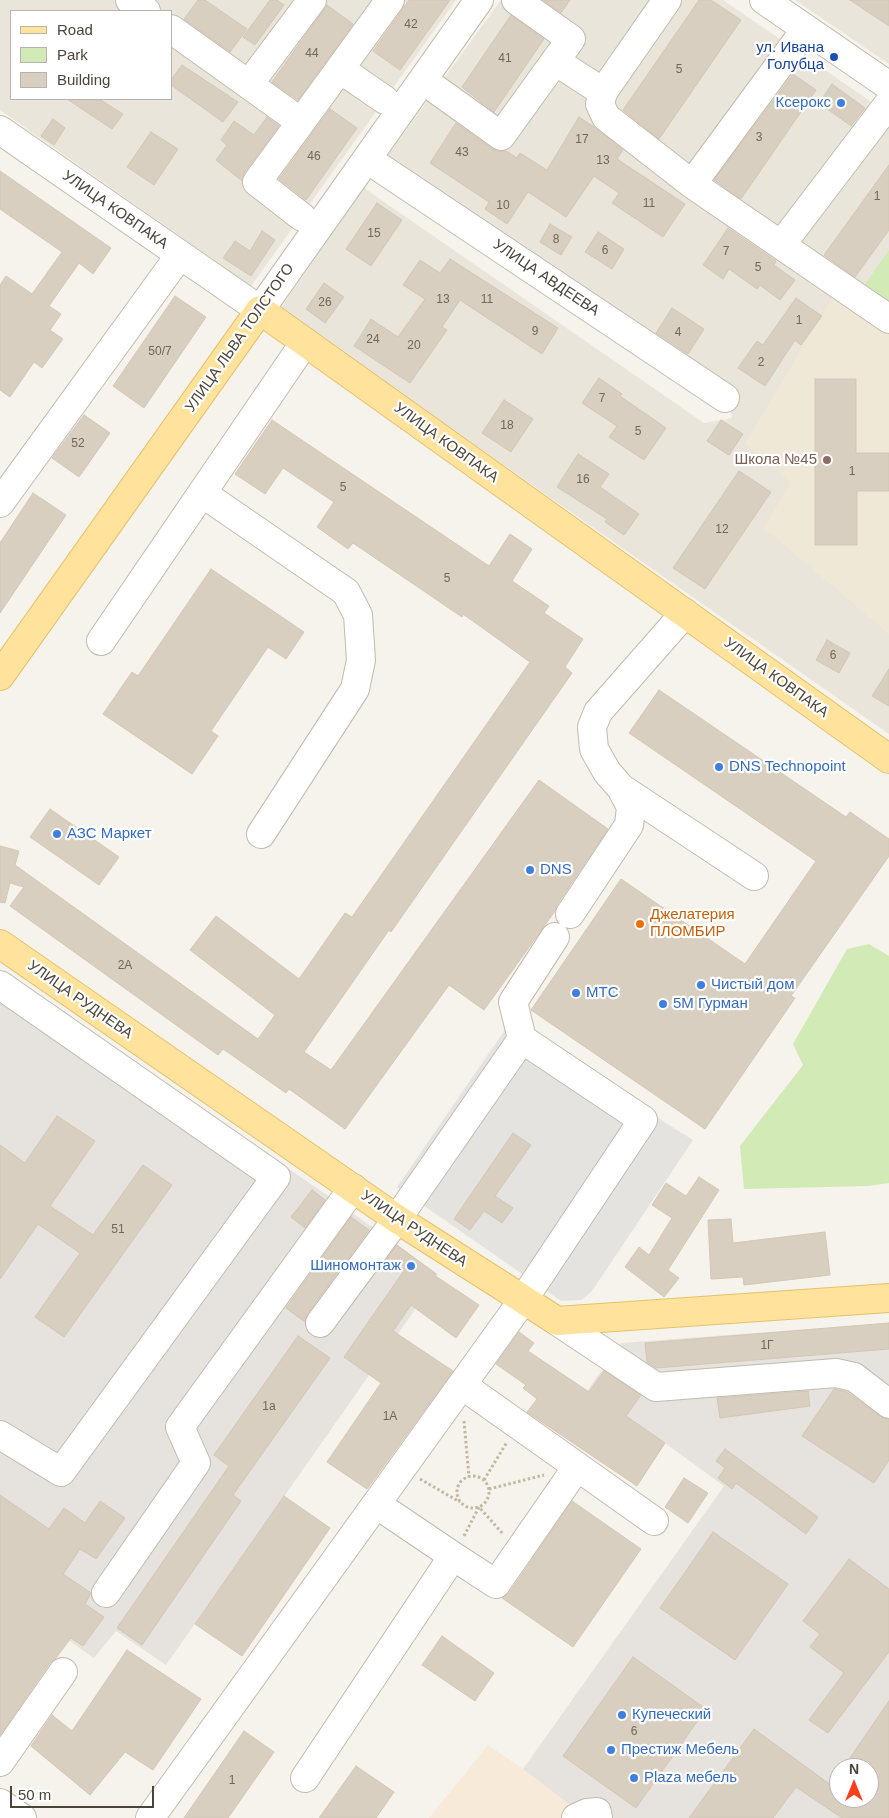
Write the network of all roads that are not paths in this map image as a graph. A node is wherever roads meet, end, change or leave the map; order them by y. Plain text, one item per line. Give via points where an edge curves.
1 (130, 0) edge
2 (312, 0) edge
3 (390, 0) edge
4 (479, 0) edge
5 (516, 0) edge
6 (667, 0) edge
7 (764, 0) edge
8 (145, 10) edge
9 (806, 29) junction
10 (172, 31) edge
11 (555, 62) junction
12 (340, 69) junction
13 (423, 80) junction
14 (249, 84) junction
15 (889, 86) edge
16 (603, 92) junction
17 (385, 100) dead end
18 (889, 103) edge
19 (302, 122) junction
20 (0, 130) edge
21 (367, 158) junction
22 (692, 184) junction
23 (302, 217) dead end
24 (781, 245) junction
25 (180, 255) junction
26 (260, 310) junction
27 (889, 319) edge
28 (305, 342) junction
29 (725, 398) dead end
30 (202, 493) junction
31 (0, 503) edge
32 (685, 613) junction
33 (101, 641) dead end
34 (0, 676) edge
35 (889, 759) edge
36 (621, 788) junction
37 (261, 834) dead end
38 (754, 876) dead end
39 (570, 914) dead end
40 (555, 937) dead end
41 (0, 944) edge
42 (0, 985) edge
43 (522, 1039) junction
44 (353, 1188) junction
45 (396, 1219) junction
46 (889, 1298) edge
47 (523, 1300) junction
48 (557, 1321) junction
49 (320, 1324) dead end
50 (462, 1385) junction
51 (889, 1404) edge
52 (0, 1435) edge
53 (577, 1467) junction
54 (376, 1504) junction
55 (654, 1522) dead end
56 (453, 1556) junction
57 (106, 1593) dead end
58 (63, 1672) dead end
59 (0, 1762) edge
60 (305, 1778) dead end
61 (0, 1803) edge
62 (22, 1818) edge
63 (150, 1818) edge
64 (576, 1818) edge
65 (598, 1818) edge

1 - 8 street
2 - 14 street
3 - 12 street
4 - 13 street, УЛИЦА ЛЬВА ТОЛСТОГО
5 - 11 street via 571,39
6 - 16 street
7 - 9 street
9 - 15 street
9 - 22 street
10 - 14 street
11 - 13 street via 501,136
11 - 16 street
12 - 17 street
12 - 19 street
13 - 21 street, УЛИЦА ЛЬВА ТОЛСТОГО
14 - 19 street
16 - 22 street via 600,104 606,117
18 - 24 street
19 - 23 street via 257,182
20 - 25 street, УЛИЦА КОВПАКА
21 - 26 street, УЛИЦА ЛЬВА ТОЛСТОГО
21 - 29 street, УЛИЦА АВДЕЕВА
22 - 24 street
24 - 27 street
25 - 26 street, УЛИЦА КОВПАКА
25 - 31 street
26 - 28 main road, УЛИЦА КОВПАКА
26 - 34 main road, УЛИЦА ЛЬВА ТОЛСТОГО
28 - 30 street
28 - 32 main road, УЛИЦА КОВПАКА
30 - 33 street
30 - 37 street via 346,592 358,615 361,660 355,689
32 - 35 main road, УЛИЦА КОВПАКА
32 - 36 street via 598,712 592,727 594,749
36 - 38 street
36 - 39 street via 631,807 629,825
40 - 43 street via 512,1002
41 - 44 main road, УЛИЦА РУДНЕВА
42 - 52 street via 276,1177 62,1472
43 - 45 street
43 - 47 street via 643,1120
44 - 45 main road, УЛИЦА РУДНЕВА
44 - 57 street via 180,1427 196,1463
45 - 47 main road, УЛИЦА РУДНЕВА
45 - 49 street
46 - 48 main road
47 - 48 main road, УЛИЦА РУДНЕВА
47 - 50 street
48 - 51 street via 656,1388 836,1373 854,1377
50 - 53 street
50 - 54 street
53 - 55 street
53 - 56 street via 496,1584
54 - 56 street
54 - 63 street
56 - 60 street
58 - 59 street
61 - 62 street
64 - 65 street via 597,1812

